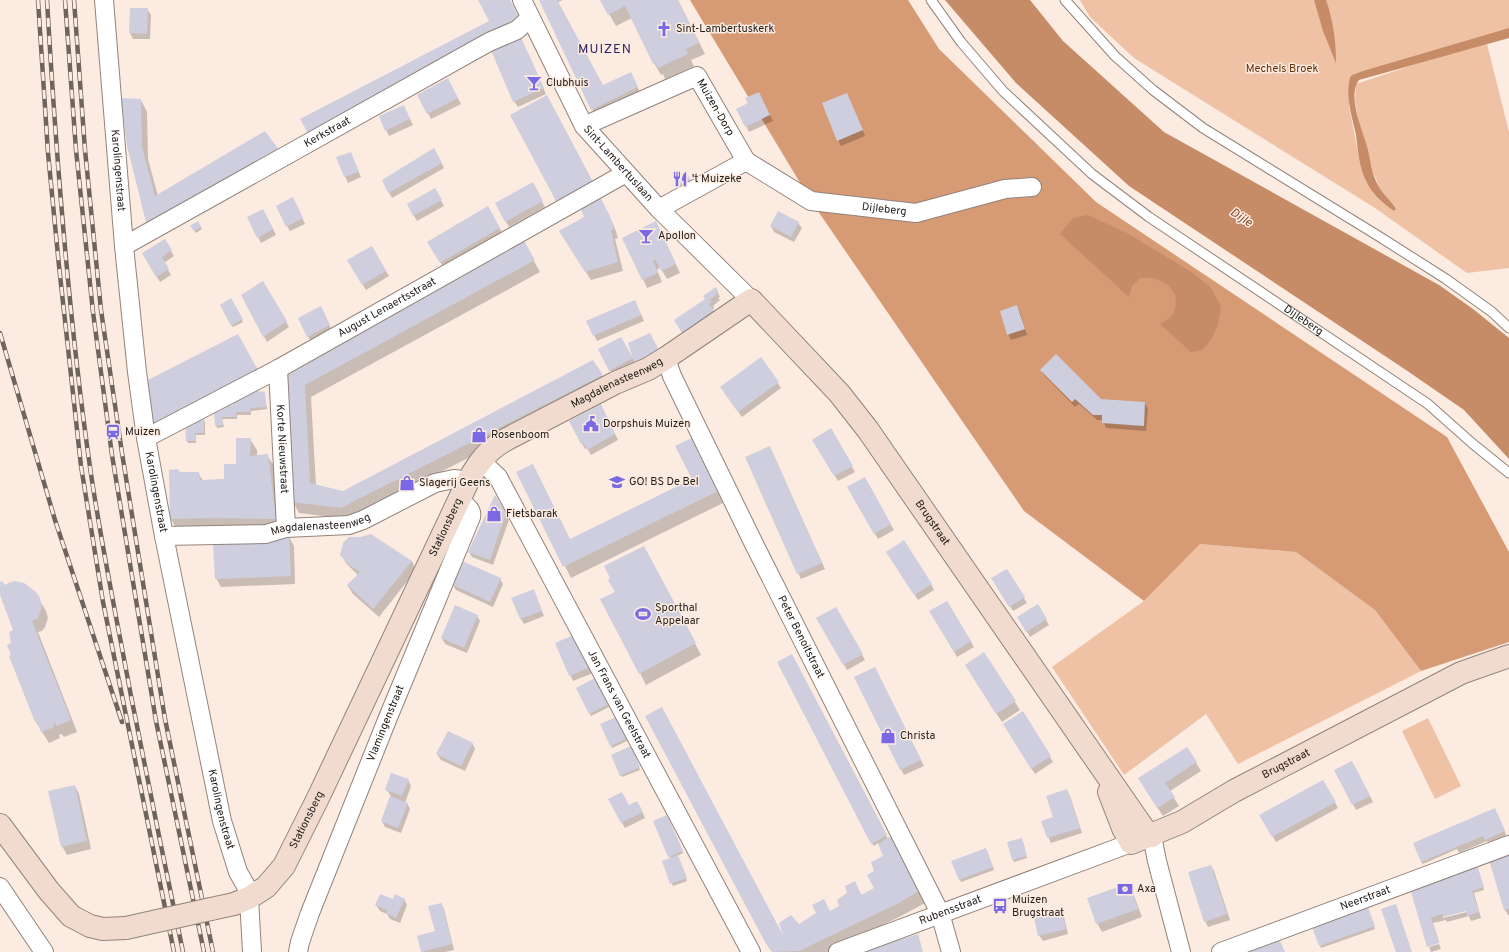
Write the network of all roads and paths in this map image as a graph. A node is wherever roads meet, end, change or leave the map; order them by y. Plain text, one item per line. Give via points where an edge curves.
1 (104, 0) edge
2 (522, 0) edge
3 (931, 0) edge
4 (1064, 0) edge
5 (530, 18) junction
6 (584, 126) junction
7 (746, 161) junction
8 (626, 173) junction
9 (1032, 186) dead end
10 (659, 209) junction
11 (124, 246) junction
12 (751, 300) junction
13 (1509, 328) edge
14 (666, 358) junction
15 (278, 369) junction
16 (146, 438) junction
17 (480, 460) junction
18 (1509, 473) edge
19 (464, 491) junction
20 (286, 528) junction
21 (164, 536) junction
22 (1509, 656) edge
23 (1096, 759) junction
24 (0, 826) edge
25 (1152, 836) junction
26 (1131, 843) junction
27 (1509, 845) edge
28 (0, 887) edge
29 (250, 898) junction
30 (940, 913) junction
31 (44, 952) edge
32 (252, 952) edge
33 (298, 952) edge
34 (751, 952) edge
35 (838, 952) edge
36 (951, 952) edge
37 (1181, 952) edge
38 (1221, 952) edge

1 - 11 street, Karolingenstraat
2 - 5 street, Sint-Lambertuslaan
3 - 18 lane, Dijleberg via 961,42 1003,91 1092,174 1149,217 1428,404
4 - 13 lane via 1115,56 1153,90 1203,128 1446,279 1492,312
5 - 6 street, Sint-Lambertuslaan
5 - 11 street, Kerkstraat via 517,30 489,42
6 - 7 street, Muizen-Dorp via 698,76
6 - 8 street, Sint-Lambertuslaan
7 - 9 street, Dijleberg via 811,201 916,213 1005,189
7 - 10 street
8 - 10 street, Sint-Lambertuslaan
8 - 15 street, August Lenaertsstraat
10 - 12 street, Sint-Lambertuslaan
11 - 16 street, Karolingenstraat
12 - 14 street, Magdalenasteenweg
12 - 23 street, Brugstraat via 839,393 868,430
14 - 17 street, Magdalenasteenweg via 507,439
14 - 30 street, Peter Benoitstraat via 670,372 755,546
15 - 16 street, August Lenaertsstraat
15 - 20 street, Korte Nieuwstraat
16 - 21 street, Karolingenstraat
17 - 19 street, Stationsberg
17 - 34 street, Jan Frans van Geelstraat via 498,477
19 - 20 street, Magdalenasteenweg via 454,478 435,484 349,525
19 - 29 street, Stationsberg via 284,866 266,887
19 - 33 street, Vlamingenstraat via 471,517 310,913
20 - 21 street, Magdalenasteenweg via 266,534
21 - 29 street, Karolingenstraat via 222,820 238,872
22 - 25 street, Brugstraat via 1461,673
23 - 25 street, Brugstraat via 1144,829
23 - 26 street, Brugstraat via 1122,828
24 - 29 street, Stationsberg, bridge via 71,916 90,926 103,929 126,928 234,904
25 - 26 street, Rubensstraat
25 - 37 street
26 - 30 street, Rubensstraat
27 - 38 street, Neerstraat
28 - 31 street
29 - 32 street, Karolingenstraat
30 - 35 street, Rubensstraat
30 - 36 street, Peter Benoitstraat

